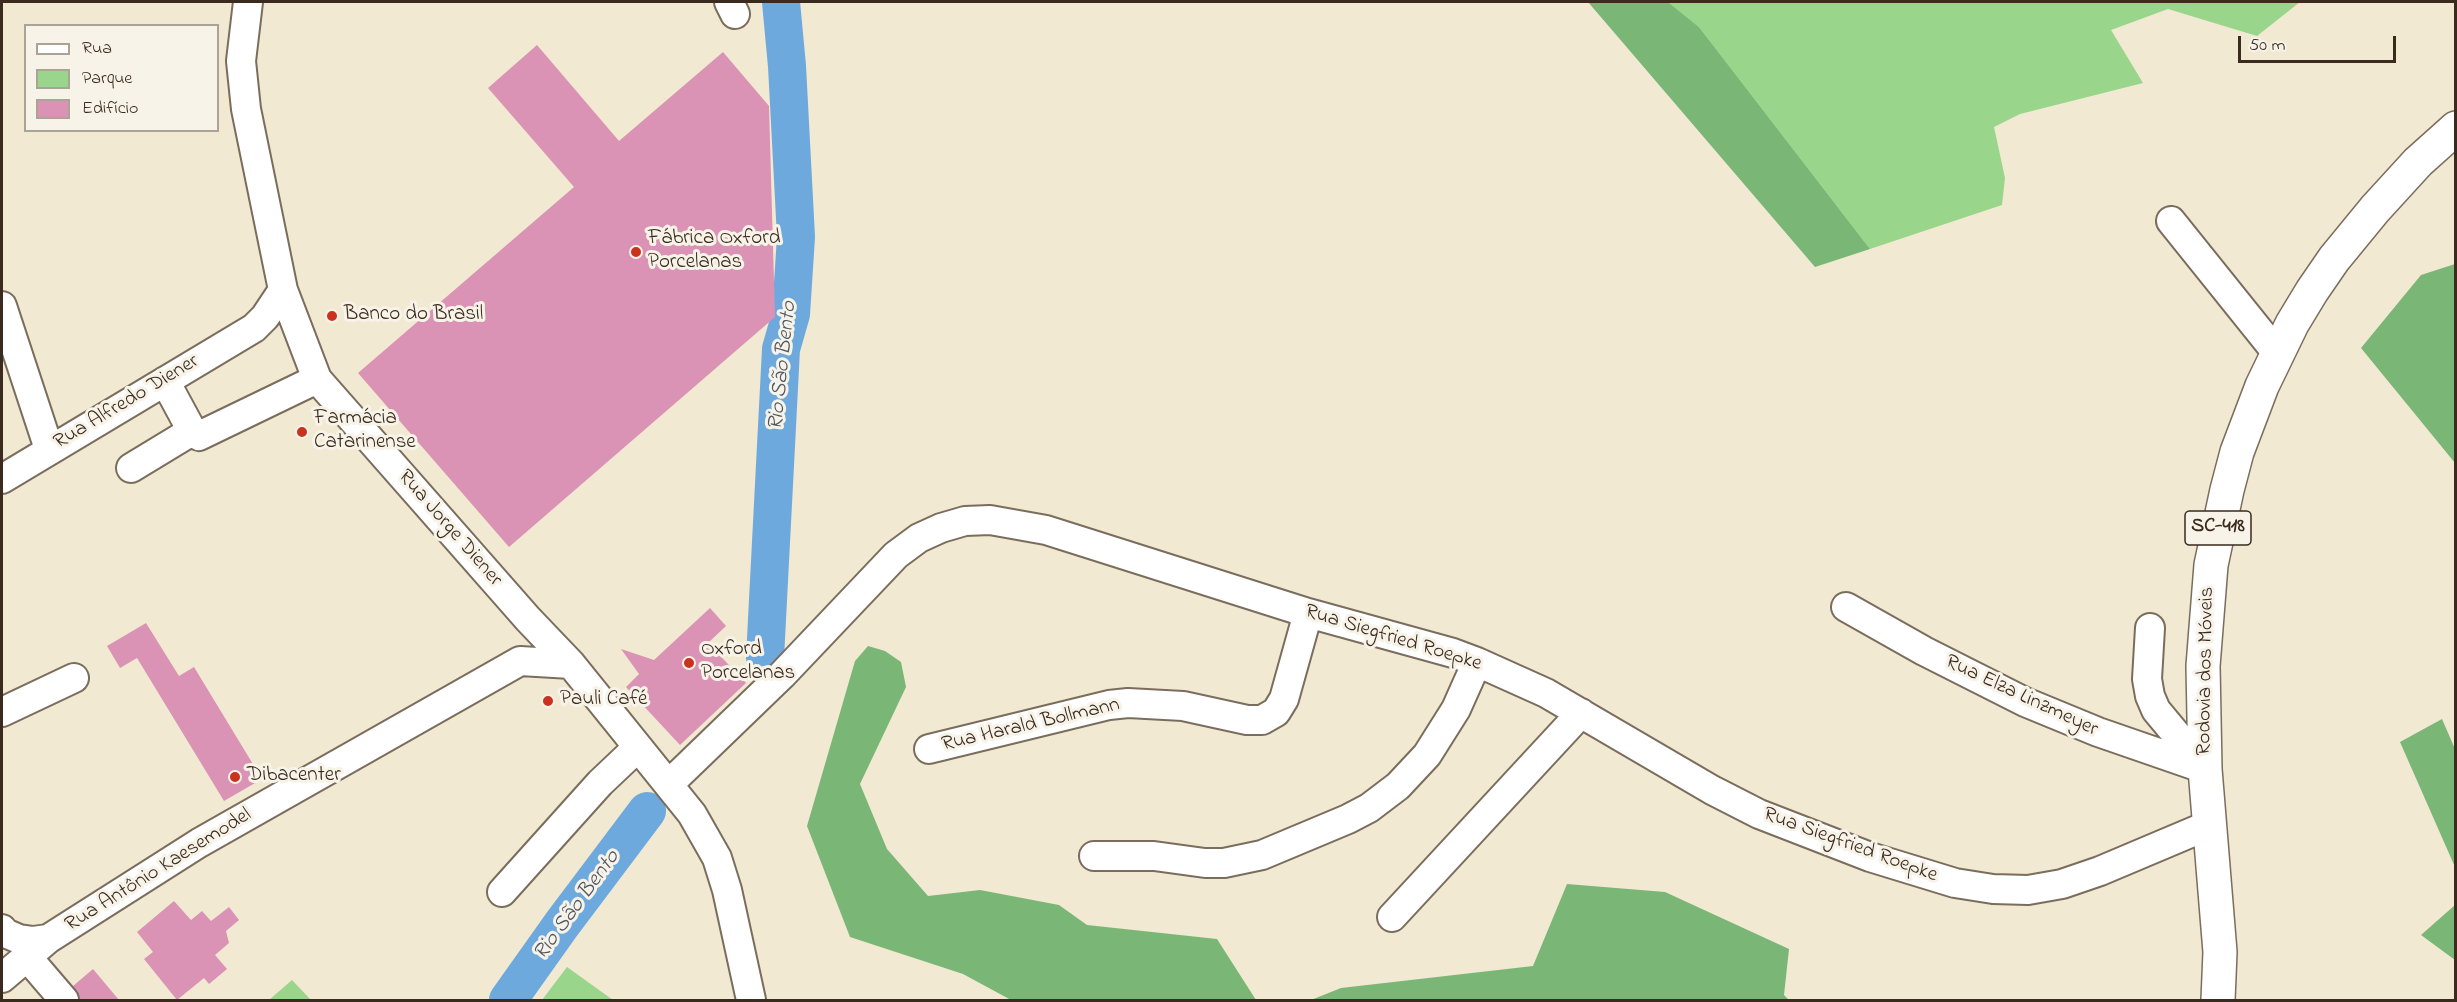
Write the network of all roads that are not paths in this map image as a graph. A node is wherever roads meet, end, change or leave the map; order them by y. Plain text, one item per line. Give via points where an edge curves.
1 (248, 2) edge
2 (2456, 129) edge
3 (2171, 221) dead end
4 (284, 290) junction
5 (2, 306) edge
6 (254, 328) junction
7 (305, 351) junction
8 (2277, 353) junction
9 (317, 379) junction
10 (165, 381) junction
11 (192, 431) junction
12 (49, 449) junction
13 (131, 468) dead end
14 (2, 479) edge
15 (1846, 608) dead end
16 (1308, 613) junction
17 (528, 619) junction
18 (2150, 628) dead end
19 (520, 661) junction
20 (1477, 662) junction
21 (571, 664) junction
22 (74, 678) dead end
23 (2, 712) edge
24 (1581, 713) junction
25 (637, 748) junction
26 (929, 749) dead end
27 (2205, 769) junction
28 (669, 784) junction
29 (2209, 825) junction
30 (1094, 855) dead end
31 (502, 892) dead end
32 (1392, 917) dead end
33 (3, 931) edge
34 (38, 948) junction
35 (2, 969) edge
36 (2, 978) edge
37 (64, 1000) edge
38 (751, 1000) edge
39 (2218, 1000) edge

1 - 4 street, Rua Jorge Diener via 242,35 243,84
2 - 8 main road, Rodovia dos Móveis / SC-418 via 2418,162 2356,231 2312,291
3 - 8 street
4 - 6 street, Rua Alfredo Diener
4 - 7 street, Rua Jorge Diener
5 - 12 street
6 - 7 street via 290,340
6 - 10 street, Rua Alfredo Diener
7 - 9 street, Rua Jorge Diener
8 - 27 main road, Rodovia dos Móveis / SC-418 via 2237,452 2211,566 2203,666
9 - 11 street via 199,436
9 - 17 street, Rua Jorge Diener
10 - 11 street
10 - 12 street, Rua Alfredo Diener
11 - 13 street
12 - 14 street, Rua Alfredo Diener
15 - 27 street, Rua Elza Linzmeyer via 2025,702
16 - 20 street, Rua Siegfried Roepke
16 - 26 street, Rua Harald Bollmann via 1284,699 1276,712 1262,720 1183,706 1128,703
16 - 28 street, Rua Siegfried Roepke via 1046,530 990,520 957,523 919,538 896,555 782,675
17 - 19 street
17 - 21 street, Rua Jorge Diener
18 - 27 street via 2150,696 2156,710
19 - 21 street
19 - 34 street, Rua Antônio Kaesemodel via 199,843
20 - 24 street, Rua Siegfried Roepke
20 - 30 street via 1456,709 1427,755 1398,786 1348,819 1262,855 1224,863 1144,855
21 - 25 street, Rua Jorge Diener
22 - 23 street
24 - 29 street, Rua Siegfried Roepke via 1759,814 1815,838 1955,883 2028,890 2062,884
24 - 32 street
25 - 28 street, Rua Jorge Diener
25 - 31 street via 600,783
27 - 29 main road, Rodovia dos Móveis / SC-418
28 - 38 street, Rua Jorge Diener via 717,858
29 - 39 main road, Rodovia dos Móveis / SC-418 via 2218,918
33 - 34 street, Rua Antônio Kaesemodel via 33,941
33 - 35 street, Rua Antônio Kaesemodel
34 - 36 street, Rua Antônio Kaesemodel
34 - 37 street

